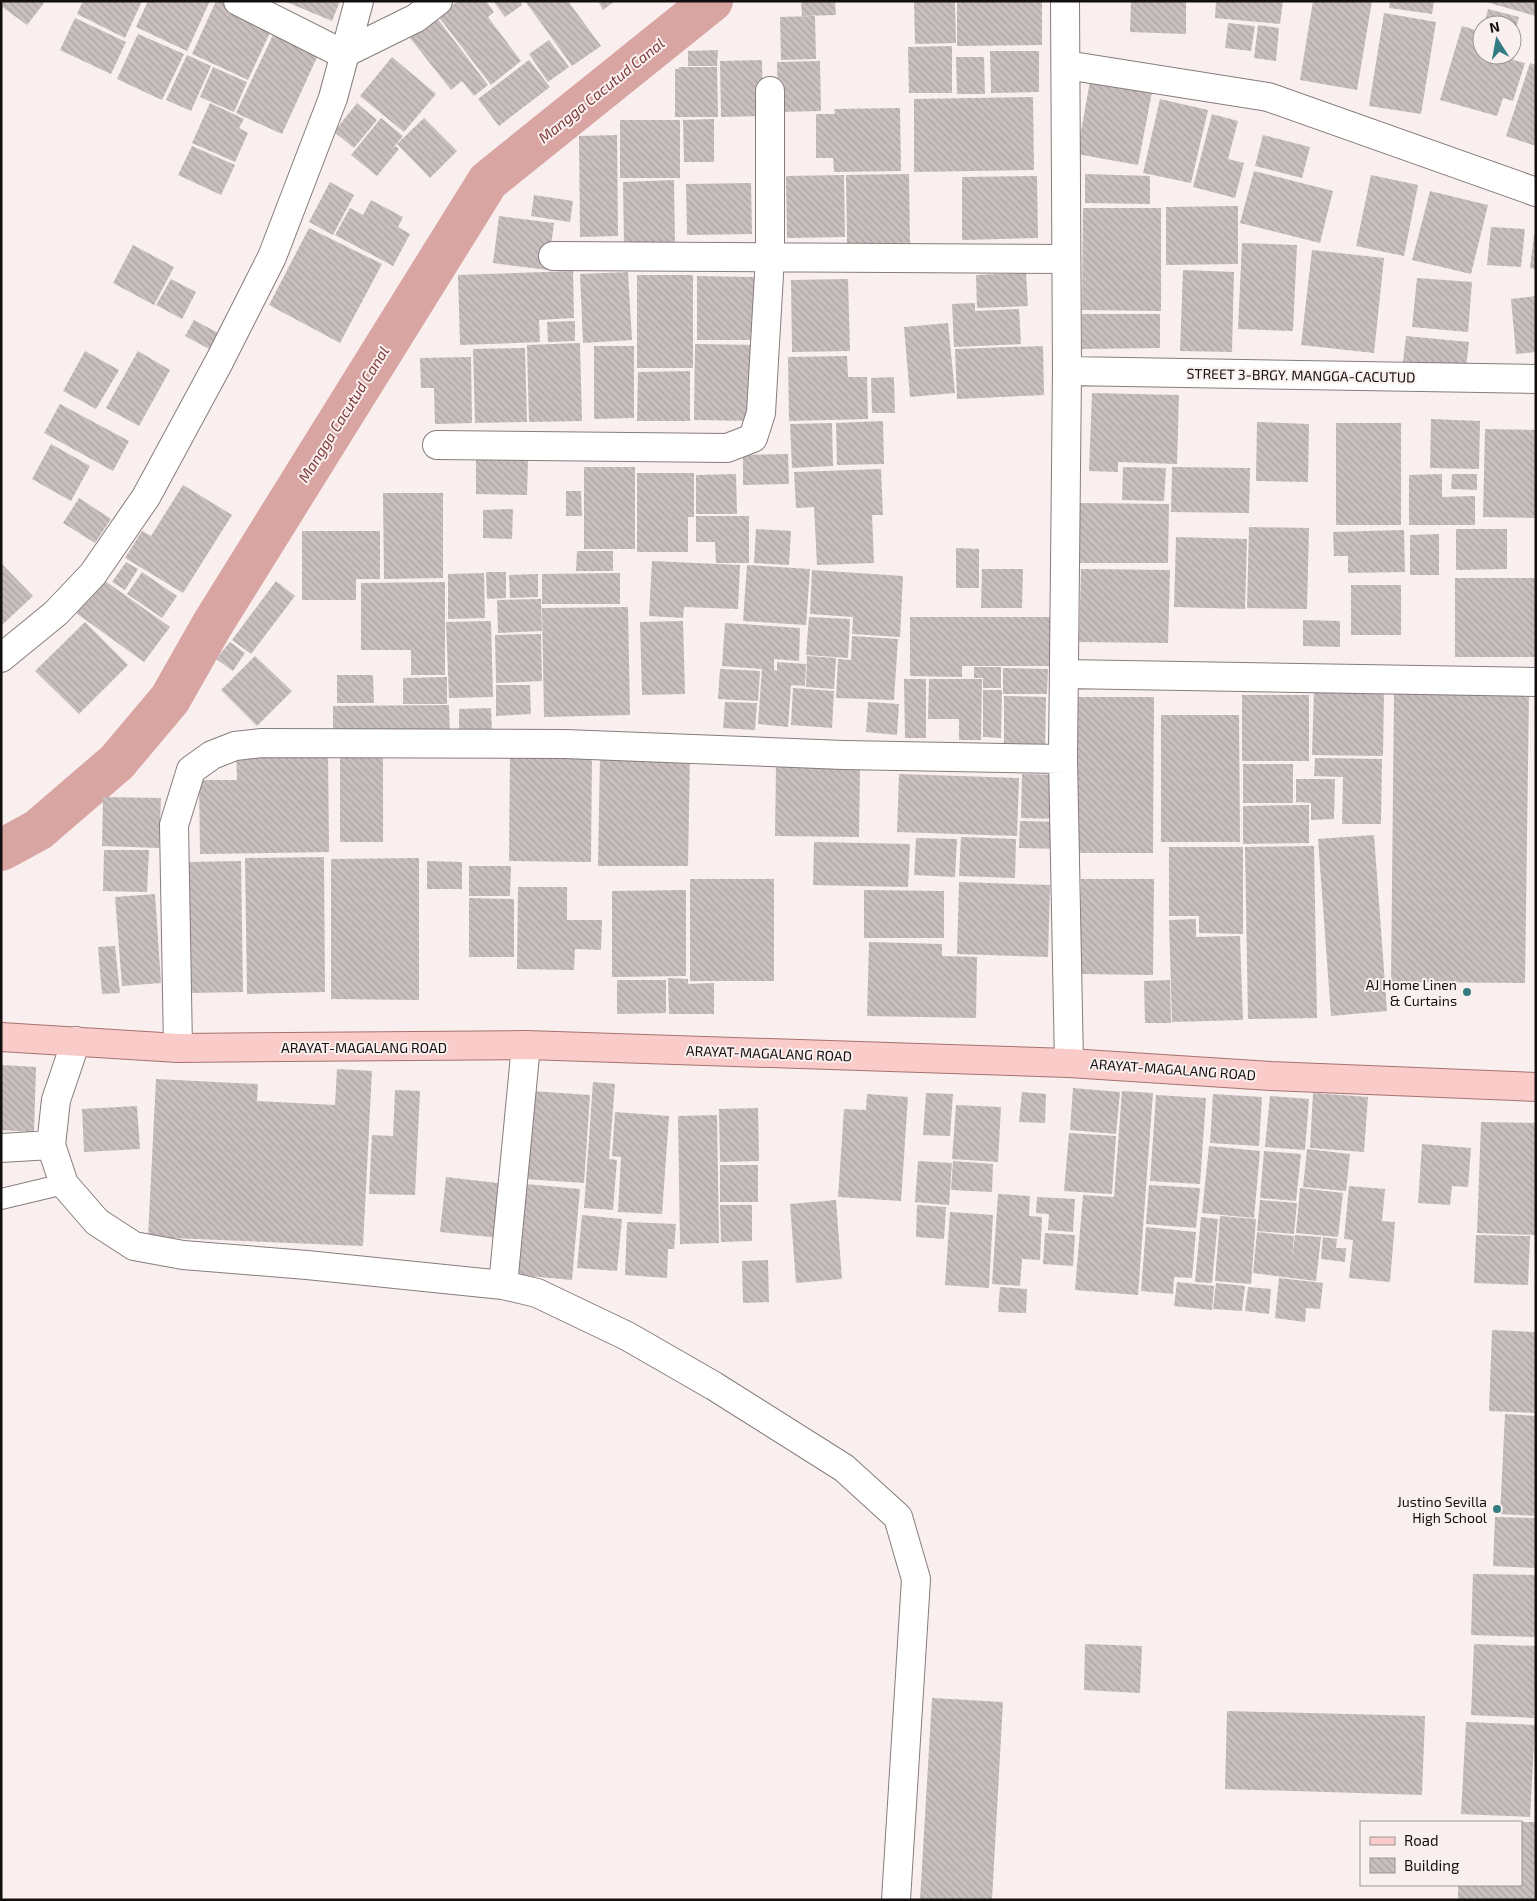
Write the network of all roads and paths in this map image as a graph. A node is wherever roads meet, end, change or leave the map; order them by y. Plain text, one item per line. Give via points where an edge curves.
1 (238, 1) edge
2 (359, 1) edge
3 (438, 1) edge
4 (1066, 1) edge
5 (343, 54) junction
6 (1066, 65) junction
7 (770, 91) dead end
8 (1536, 192) edge
9 (553, 256) dead end
10 (770, 257) junction
11 (1065, 259) junction
12 (1067, 371) junction
13 (1536, 379) edge
14 (437, 445) dead end
15 (1, 658) edge
16 (1064, 674) junction
17 (1536, 682) edge
18 (1063, 759) junction
19 (1, 1037) edge
20 (76, 1041) junction
21 (526, 1045) junction
22 (178, 1048) junction
23 (1069, 1063) junction
24 (1536, 1088) edge
25 (51, 1145) junction
26 (1, 1148) edge
27 (64, 1184) junction
28 (1, 1199) edge
29 (503, 1285) junction
30 (896, 1900) edge

1 - 5 street
2 - 5 street
3 - 5 street via 416,18
4 - 6 street
5 - 15 street via 333,98 272,257 146,497 93,574 56,613
6 - 8 street via 1268,97
6 - 11 street
7 - 10 street
9 - 10 street
10 - 11 street
10 - 14 street via 761,413 753,438 727,448
11 - 12 street
12 - 13 street, STREET 3-BRGY. MANGGA-CACUTUD
12 - 16 street
16 - 17 street
16 - 18 street
18 - 22 street via 844,755 566,744 262,743 235,746 212,755 191,770 174,825
18 - 23 street
19 - 20 main road, ARAYAT-MAGALANG ROAD
20 - 22 main road, ARAYAT-MAGALANG ROAD
20 - 25 street via 56,1100
21 - 22 main road, ARAYAT-MAGALANG ROAD
21 - 23 main road, ARAYAT-MAGALANG ROAD
21 - 29 street
23 - 24 main road, ARAYAT-MAGALANG ROAD
25 - 26 street
25 - 27 street
27 - 28 lane
27 - 29 street via 97,1222 134,1246 183,1256 307,1264
29 - 30 street via 537,1293 627,1336 714,1386 844,1468 898,1517 916,1579

